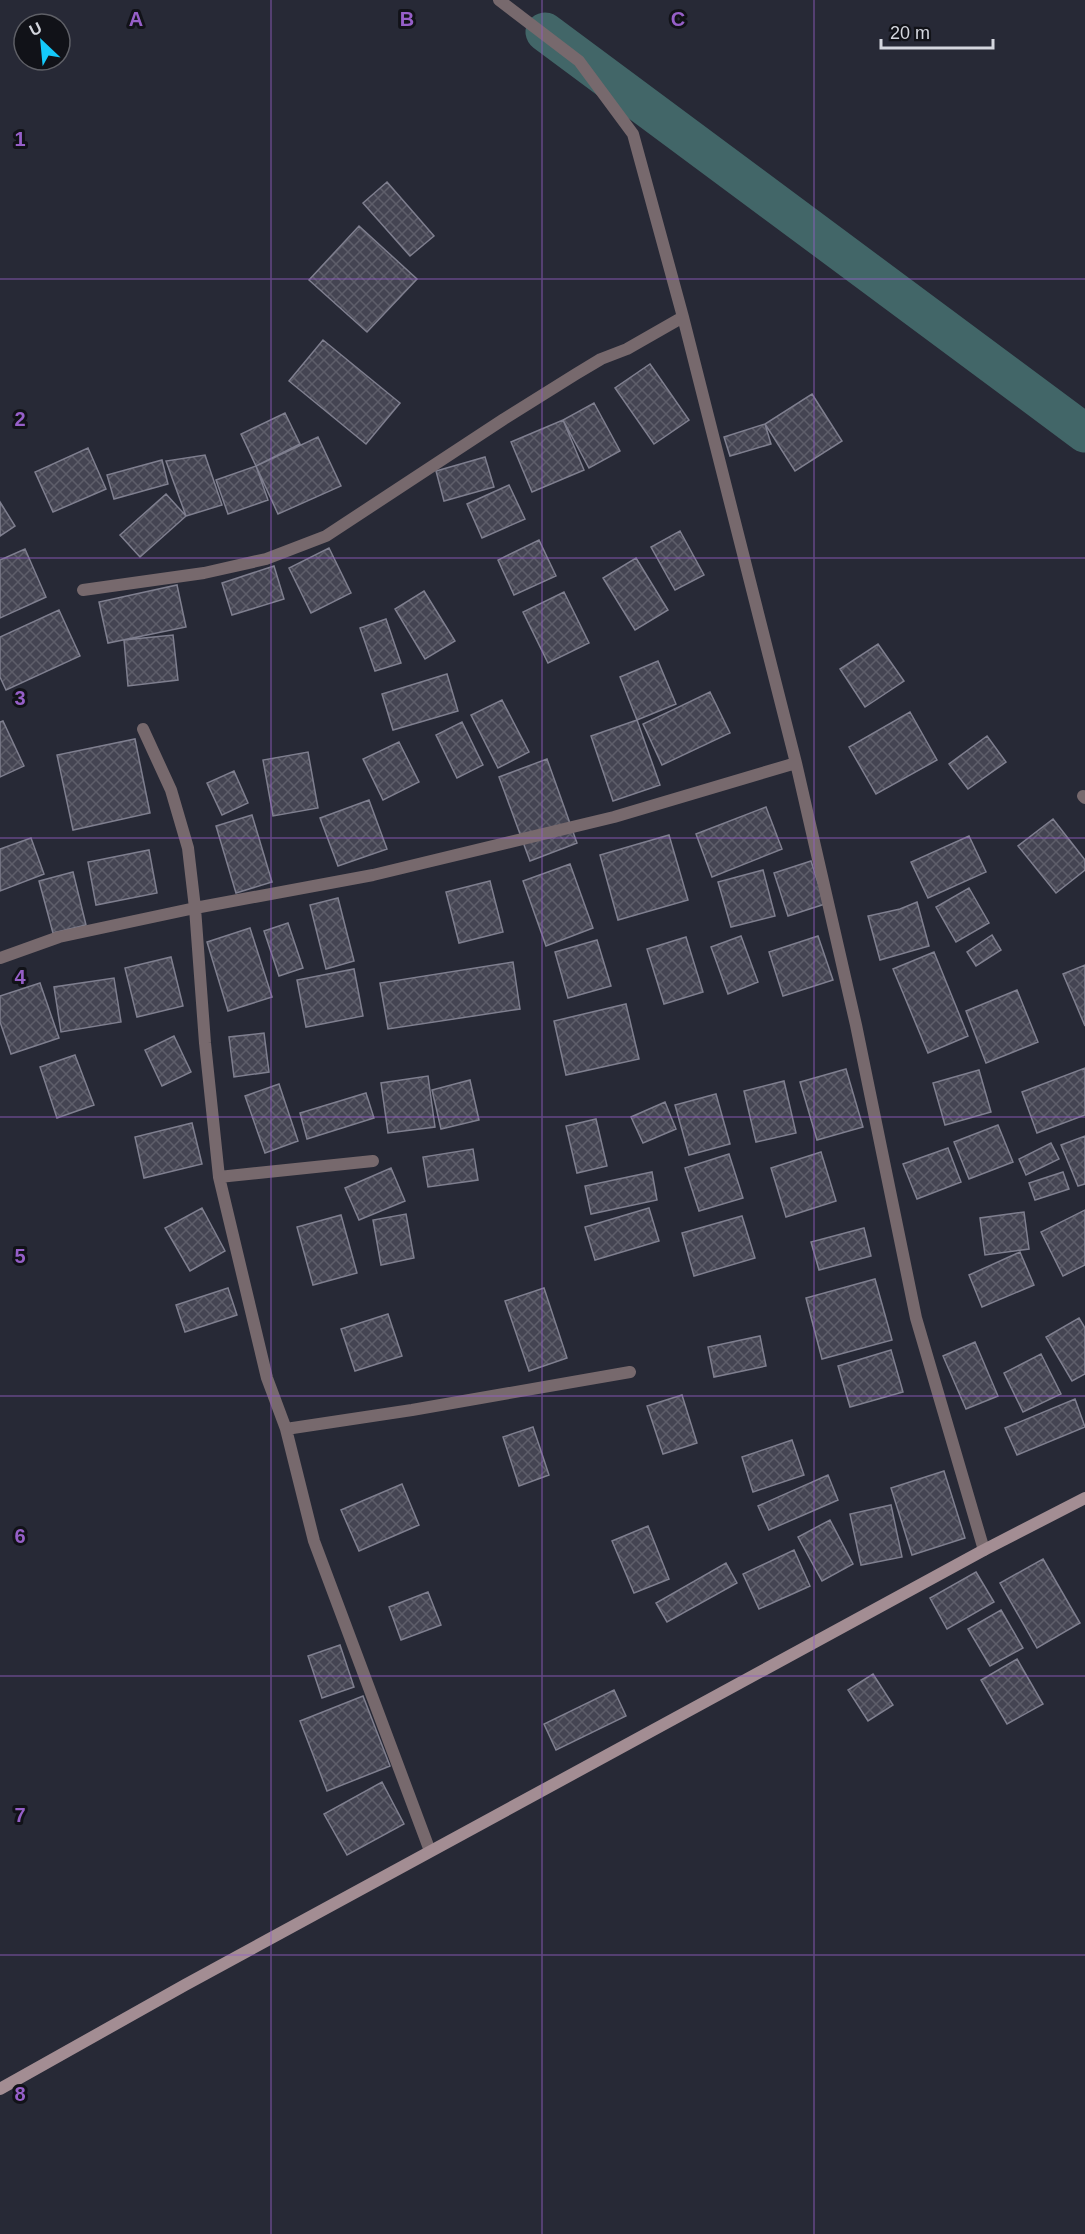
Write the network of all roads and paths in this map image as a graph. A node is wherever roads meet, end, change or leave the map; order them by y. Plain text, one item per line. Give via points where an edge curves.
1 (499, 0) edge
2 (683, 317) junction
3 (83, 591) dead end
4 (143, 729) dead end
5 (796, 763) junction
6 (195, 908) junction
7 (0, 958) edge
8 (373, 1161) dead end
9 (219, 1177) junction
10 (630, 1372) dead end
11 (286, 1429) junction
12 (1085, 1498) edge
13 (984, 1550) junction
14 (430, 1851) junction
15 (0, 2089) edge

1 - 2 street via 579,61 633,134
2 - 3 street via 540,396 326,536 266,559 204,573
2 - 5 street
4 - 6 street via 171,790 188,848
5 - 6 street via 603,820 373,875
5 - 13 street via 856,1025 916,1318
6 - 7 street via 59,937
6 - 9 street
8 - 9 street
9 - 11 street via 267,1378
10 - 11 street
11 - 14 street via 314,1541
12 - 13 street
13 - 14 street
14 - 15 street

